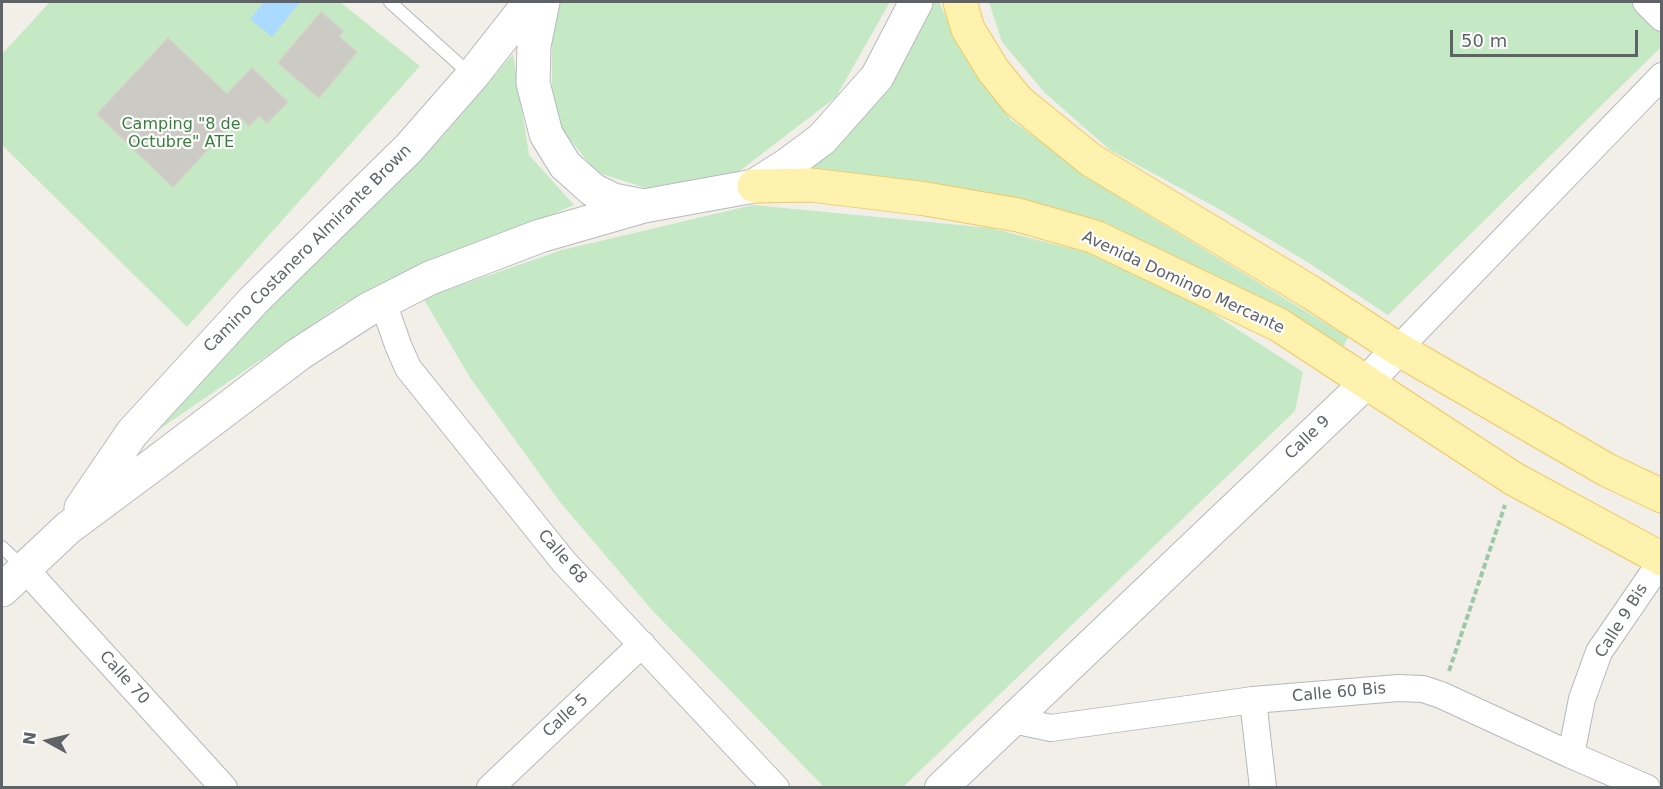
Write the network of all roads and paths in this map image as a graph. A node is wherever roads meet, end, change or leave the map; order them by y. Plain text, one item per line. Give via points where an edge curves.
1 (390, 2) edge
2 (531, 2) edge
3 (543, 2) edge
4 (916, 2) edge
5 (960, 2) edge
6 (1646, 2) edge
7 (1662, 18) edge
8 (472, 76) junction
9 (1657, 90) edge
10 (754, 186) junction
11 (644, 206) junction
12 (382, 302) junction
13 (1398, 349) junction
14 (1366, 383) junction
15 (1514, 479) junction
16 (1662, 496) edge
17 (68, 528) junction
18 (1662, 560) edge
19 (9, 569) edge
20 (642, 644) junction
21 (1441, 695) junction
22 (1253, 700) junction
23 (1013, 720) junction
24 (1571, 755) junction
25 (215, 785) edge
26 (490, 788) edge
27 (776, 788) edge
28 (941, 788) edge
29 (1263, 788) edge
30 (1647, 788) edge

1 - 8 lane
2 - 8 main road, Camino Costanero Almirante Brown
3 - 11 main road via 534,46 533,83 546,134 565,165 593,190 613,200
4 - 10 main road via 870,86 822,139
5 - 13 main road via 968,29 1012,93 1091,160
6 - 7 street
8 - 17 main road, Camino Costanero Almirante Brown via 409,148 254,300 132,433
9 - 13 street, Calle 9
10 - 11 main road, Camino Costanero Almirante Brown
10 - 14 main road, Avenida Domingo Mercante via 811,185 926,199 1018,215 1095,237 1278,325
11 - 12 main road, Camino Costanero Almirante Brown via 540,236 430,278
12 - 17 main road, Camino Costanero Almirante Brown via 299,354
12 - 20 street, Calle 68 via 408,368 564,562
13 - 14 street, Calle 9
13 - 16 main road via 1607,470
14 - 15 main road, Avenida Domingo Mercante
14 - 23 street, Calle 9
15 - 18 main road, Avenida Domingo Mercante
15 - 21 path
17 - 19 main road, Camino Costanero Almirante Brown
18 - 24 street, Calle 9 Bis via 1599,652 1582,699
19 - 25 street, Calle 70
20 - 26 street, Calle 5
20 - 27 street, Calle 68
21 - 22 street, Calle 60 Bis via 1423,689 1398,688
21 - 24 street, Calle 60 Bis
22 - 23 street, Calle 60 Bis via 1051,728
22 - 29 street
23 - 28 street, Calle 9
24 - 30 street, Calle 60 Bis

